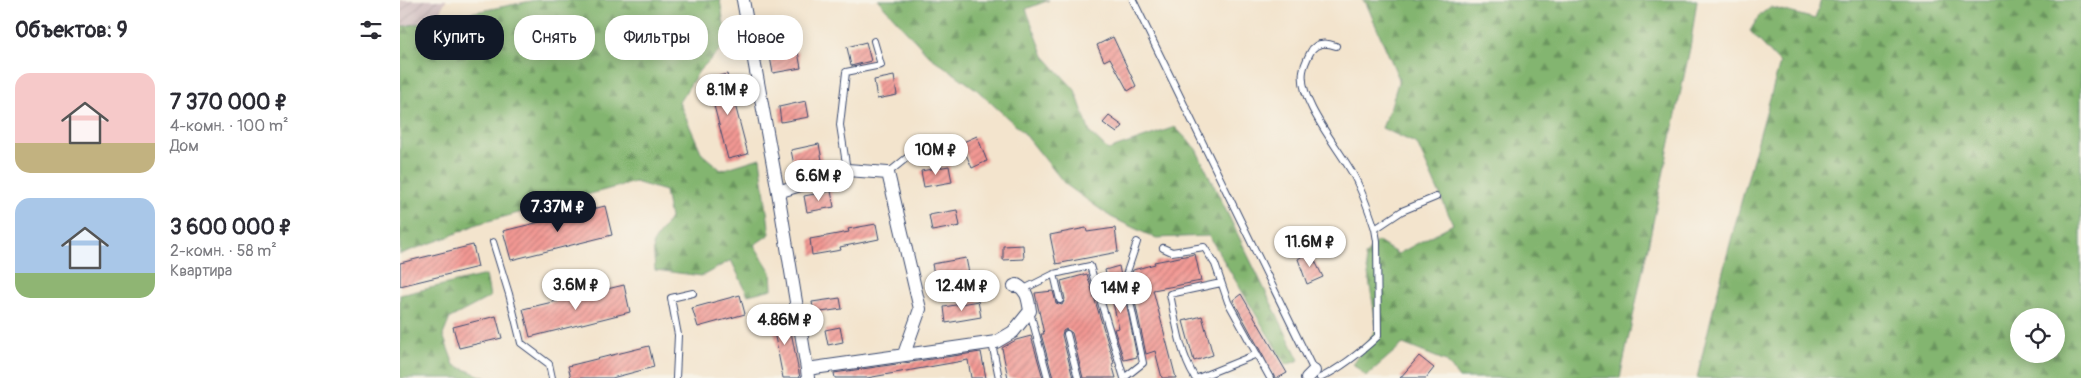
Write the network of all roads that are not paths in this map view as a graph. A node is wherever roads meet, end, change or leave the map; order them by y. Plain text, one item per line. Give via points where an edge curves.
1 (743, 0) edge
2 (1133, 0) edge
3 (874, 41) dead end
4 (1336, 46) dead end
5 (942, 141) dead end
6 (847, 170) junction
7 (888, 172) junction
8 (778, 192) junction
9 (1436, 197) dead end
10 (1375, 230) junction
11 (493, 242) dead end
12 (1137, 242) dead end
13 (1163, 248) dead end
14 (1054, 274) junction
15 (1221, 283) junction
16 (1019, 288) joint
17 (693, 293) dead end
18 (1060, 300) dead end
19 (1030, 312) junction
20 (1067, 334) dead end
21 (992, 343) junction
22 (904, 354) junction
23 (1257, 354) junction
24 (808, 374) edge
25 (1314, 376) edge
26 (552, 378) edge
27 (676, 378) edge
28 (999, 378) edge
29 (1048, 378) edge
30 (1078, 378) edge
31 (1124, 378) edge
32 (1196, 378) edge
33 (1270, 378) edge

1 - 8 street
2 - 25 lane
3 - 6 lane via 881,65 846,72 840,125
4 - 10 lane via 1320,43 1313,48 1303,70 1303,83 1319,122 1362,192
5 - 7 lane via 914,152
6 - 7 street
6 - 8 street
7 - 22 street via 920,309
8 - 24 street
9 - 10 lane via 1402,211
10 - 25 lane via 1378,336 1337,370
11 - 26 lane via 521,343 549,364
12 - 31 lane via 1125,278 1143,363
13 - 15 lane via 1172,252 1204,247 1215,264
14 - 16 lane
14 - 18 lane
14 - 31 lane via 1090,266
15 - 23 lane
15 - 32 lane via 1170,294 1185,357
16 - 19 street via 1028,295
17 - 27 lane via 671,298 678,335
19 - 21 street via 1013,332
19 - 29 lane
20 - 30 lane
21 - 22 street
21 - 28 lane
22 - 24 street
23 - 32 lane
23 - 33 lane

